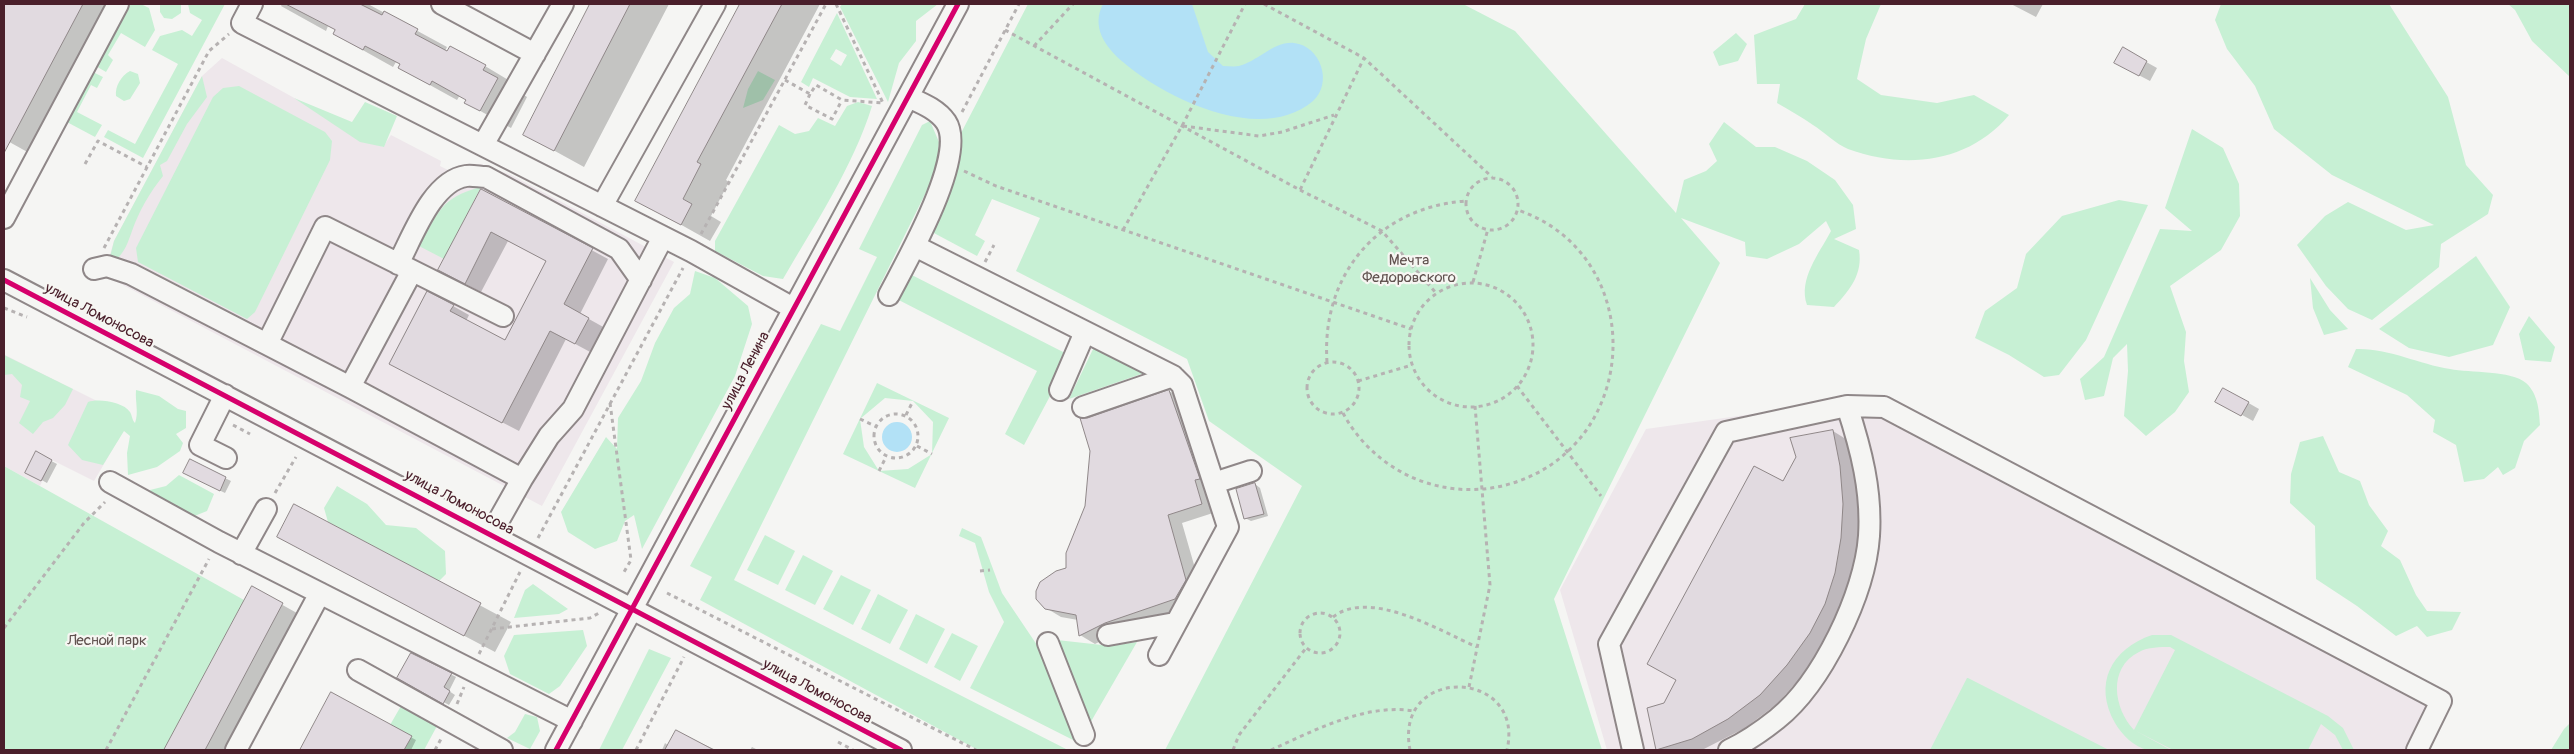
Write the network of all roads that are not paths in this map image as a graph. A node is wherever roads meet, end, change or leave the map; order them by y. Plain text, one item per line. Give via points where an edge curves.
1 (118, 4) edge
2 (252, 4) edge
3 (442, 4) edge
4 (563, 4) edge
5 (715, 4) edge
6 (958, 4) edge
7 (535, 54) junction
8 (897, 103) junction
9 (483, 145) junction
10 (7, 206) edge
11 (602, 206) junction
12 (663, 237) junction
13 (915, 246) junction
14 (405, 267) junction
15 (94, 268) road end
16 (4, 280) edge
17 (641, 280) junction
18 (889, 296) dead end
19 (793, 308) junction
20 (503, 316) dead end
21 (1086, 332) junction
22 (267, 344) junction
23 (1173, 376) junction
24 (350, 387) junction
25 (1060, 390) dead end
26 (225, 395) junction
27 (1847, 406) junction
28 (1083, 407) dead end
29 (226, 458) dead end
30 (1251, 471) dead end
31 (522, 479) junction
32 (1214, 484) junction
33 (115, 485) road end
34 (266, 509) road end
35 (491, 534) junction
36 (241, 554) junction
37 (320, 593) junction
38 (633, 609) junction
39 (1175, 623) junction
40 (1108, 634) dead end
41 (1048, 643) dead end
42 (1159, 655) dead end
43 (358, 670) dead end
44 (572, 721) junction
45 (1084, 735) dead end
46 (890, 748) edge
47 (1745, 748) edge
48 (236, 750) edge
49 (502, 750) edge
50 (556, 750) edge
51 (1633, 750) edge
52 (2417, 750) edge

1 - 10 street
2 - 9 street via 242,23
3 - 7 street
4 - 7 street
5 - 11 street
6 - 8 street, улица Ленина
7 - 9 street
8 - 13 street via 932,108 946,122 952,145 940,190
8 - 19 street, улица Ленина
9 - 11 street
11 - 12 street
12 - 17 street
12 - 19 street
13 - 18 street
13 - 21 street
14 - 17 street via 433,199 447,183 476,176 486,177 619,249
14 - 20 street
14 - 22 street via 326,227
14 - 24 street
15 - 22 street via 107,266 131,274
16 - 26 street, улица Ломоносова
17 - 31 street via 573,409 549,436
19 - 38 street, улица Ленина
21 - 23 street
21 - 25 street
22 - 24 street
23 - 28 street
23 - 32 street via 1182,385
24 - 31 street
26 - 29 street via 200,445
26 - 35 street, улица Ломоносова
27 - 47 street via 1860,448 1868,494 1869,536 1863,572 1836,642 1809,684
27 - 51 street via 1726,432 1609,644
27 - 52 street via 1884,407 2442,701
30 - 32 street
31 - 35 street
32 - 39 street via 1228,527
33 - 36 street
34 - 36 street
35 - 38 street, улица Ломоносова
36 - 37 street
37 - 44 street
37 - 48 street
38 - 44 street, улица Ленина
38 - 46 street, улица Ломоносова
39 - 40 street
39 - 42 street
41 - 45 street
43 - 49 street
44 - 50 street, улица Ленина

